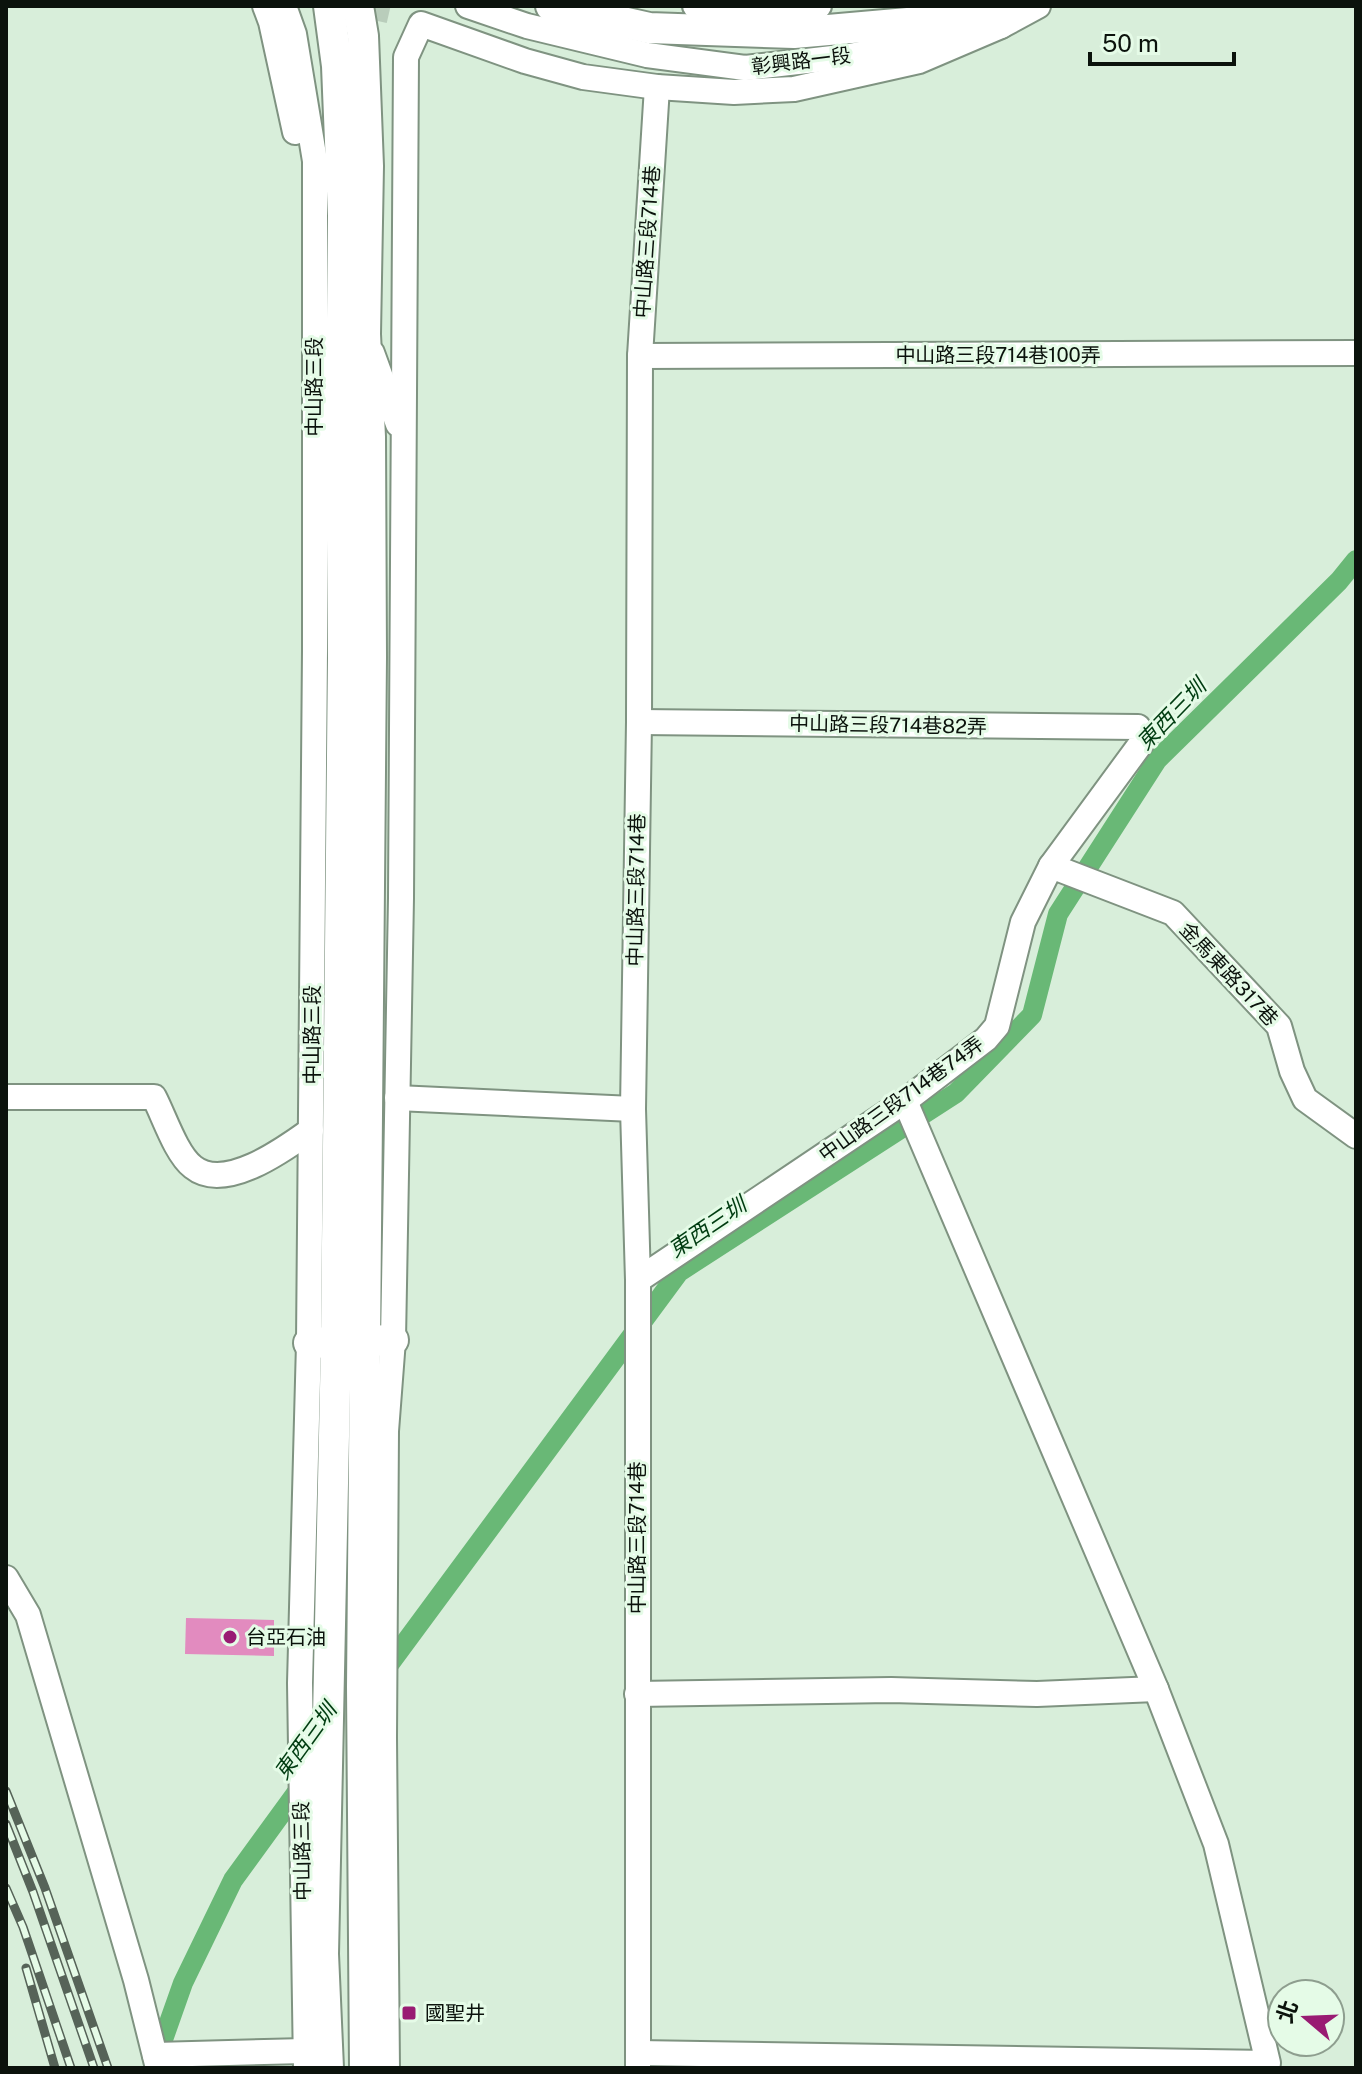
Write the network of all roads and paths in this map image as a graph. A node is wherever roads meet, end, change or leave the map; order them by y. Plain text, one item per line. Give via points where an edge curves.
1 (265, 6) edge
2 (284, 6) edge
3 (329, 6) edge
4 (358, 6) edge
5 (468, 6) edge
6 (551, 6) edge
7 (695, 6) edge
8 (819, 6) edge
9 (1038, 6) edge
10 (1001, 16) edge
11 (365, 21) edge
12 (657, 87) junction
13 (329, 216) junction
14 (365, 334) junction
15 (1356, 353) edge
16 (640, 356) junction
17 (403, 358) junction
18 (388, 402) junction
19 (370, 437) junction
20 (403, 437) junction
21 (329, 654) junction
22 (639, 722) junction
23 (1138, 727) joint
24 (1051, 866) junction
25 (6, 1097) edge
26 (397, 1098) junction
27 (905, 1101) junction
28 (633, 1109) junction
29 (311, 1130) junction
30 (1356, 1136) edge
31 (638, 1281) junction
32 (351, 1342) junction
33 (6, 1578) edge
34 (1156, 1689) junction
35 (637, 1694) junction
36 (375, 1953) junction
37 (313, 1954) junction
38 (638, 2060) edge
39 (156, 2061) edge
40 (313, 2062) edge
41 (365, 2068) edge
42 (387, 2068) edge

1 - 13 street
2 - 13 street, 中山路三段
3 - 13 main road, 中山路三段 via 337,66
4 - 11 main road, 中山路三段
5 - 10 street, 彰興路一段 via 647,55 745,68 850,56
6 - 10 main road, 彰興路一段 via 649,28 794,33
7 - 8 street via 756,11
9 - 10 street, 彰興路一段
10 - 12 street via 919,61 794,89
11 - 14 main road, 中山路三段
12 - 16 street, 中山路三段714巷
12 - 17 street, 中山路三段 via 583,77 525,61 411,19 406,57
13 - 21 main road, 中山路三段 via 341,422
13 - 21 street, 中山路三段 via 313,301
14 - 18 street
14 - 19 main road, 中山路三段
15 - 16 street, 中山路三段714巷100弄
16 - 22 street, 中山路三段714巷
17 - 18 street
17 - 20 street, 中山路三段
18 - 19 street
18 - 20 street
19 - 32 main road, 中山路三段 via 371,657
20 - 26 street, 中山路三段
21 - 29 street, 中山路三段
21 - 32 main road, 中山路三段
22 - 23 street, 中山路三段714巷82弄
22 - 28 street, 中山路三段714巷
23 - 24 street, 中山路三段714巷74弄 via 1145,738
24 - 27 street, 中山路三段714巷74弄 via 1023,922 997,1026
24 - 30 street, 金馬東路317巷 via 1173,913 1279,1026 1305,1099
25 - 29 street via 154,1097 181,1152 195,1169 207,1173 252,1166
26 - 28 street
26 - 32 street, 中山路三段
27 - 31 street, 中山路三段714巷74弄
27 - 34 street
28 - 31 street, 中山路三段714巷
29 - 32 street, 中山路三段
31 - 35 street, 中山路三段714巷
32 - 36 main road, 中山路三段
32 - 37 main road, 中山路三段
33 - 39 street via 28,1615
34 - 35 street
34 - 38 street via 1216,1844 1268,2063
35 - 38 street, 中山路三段714巷
36 - 37 main road
36 - 41 main road, 中山路三段
36 - 42 street, 中山路三段
37 - 40 main road, 中山路三段
39 - 40 street

